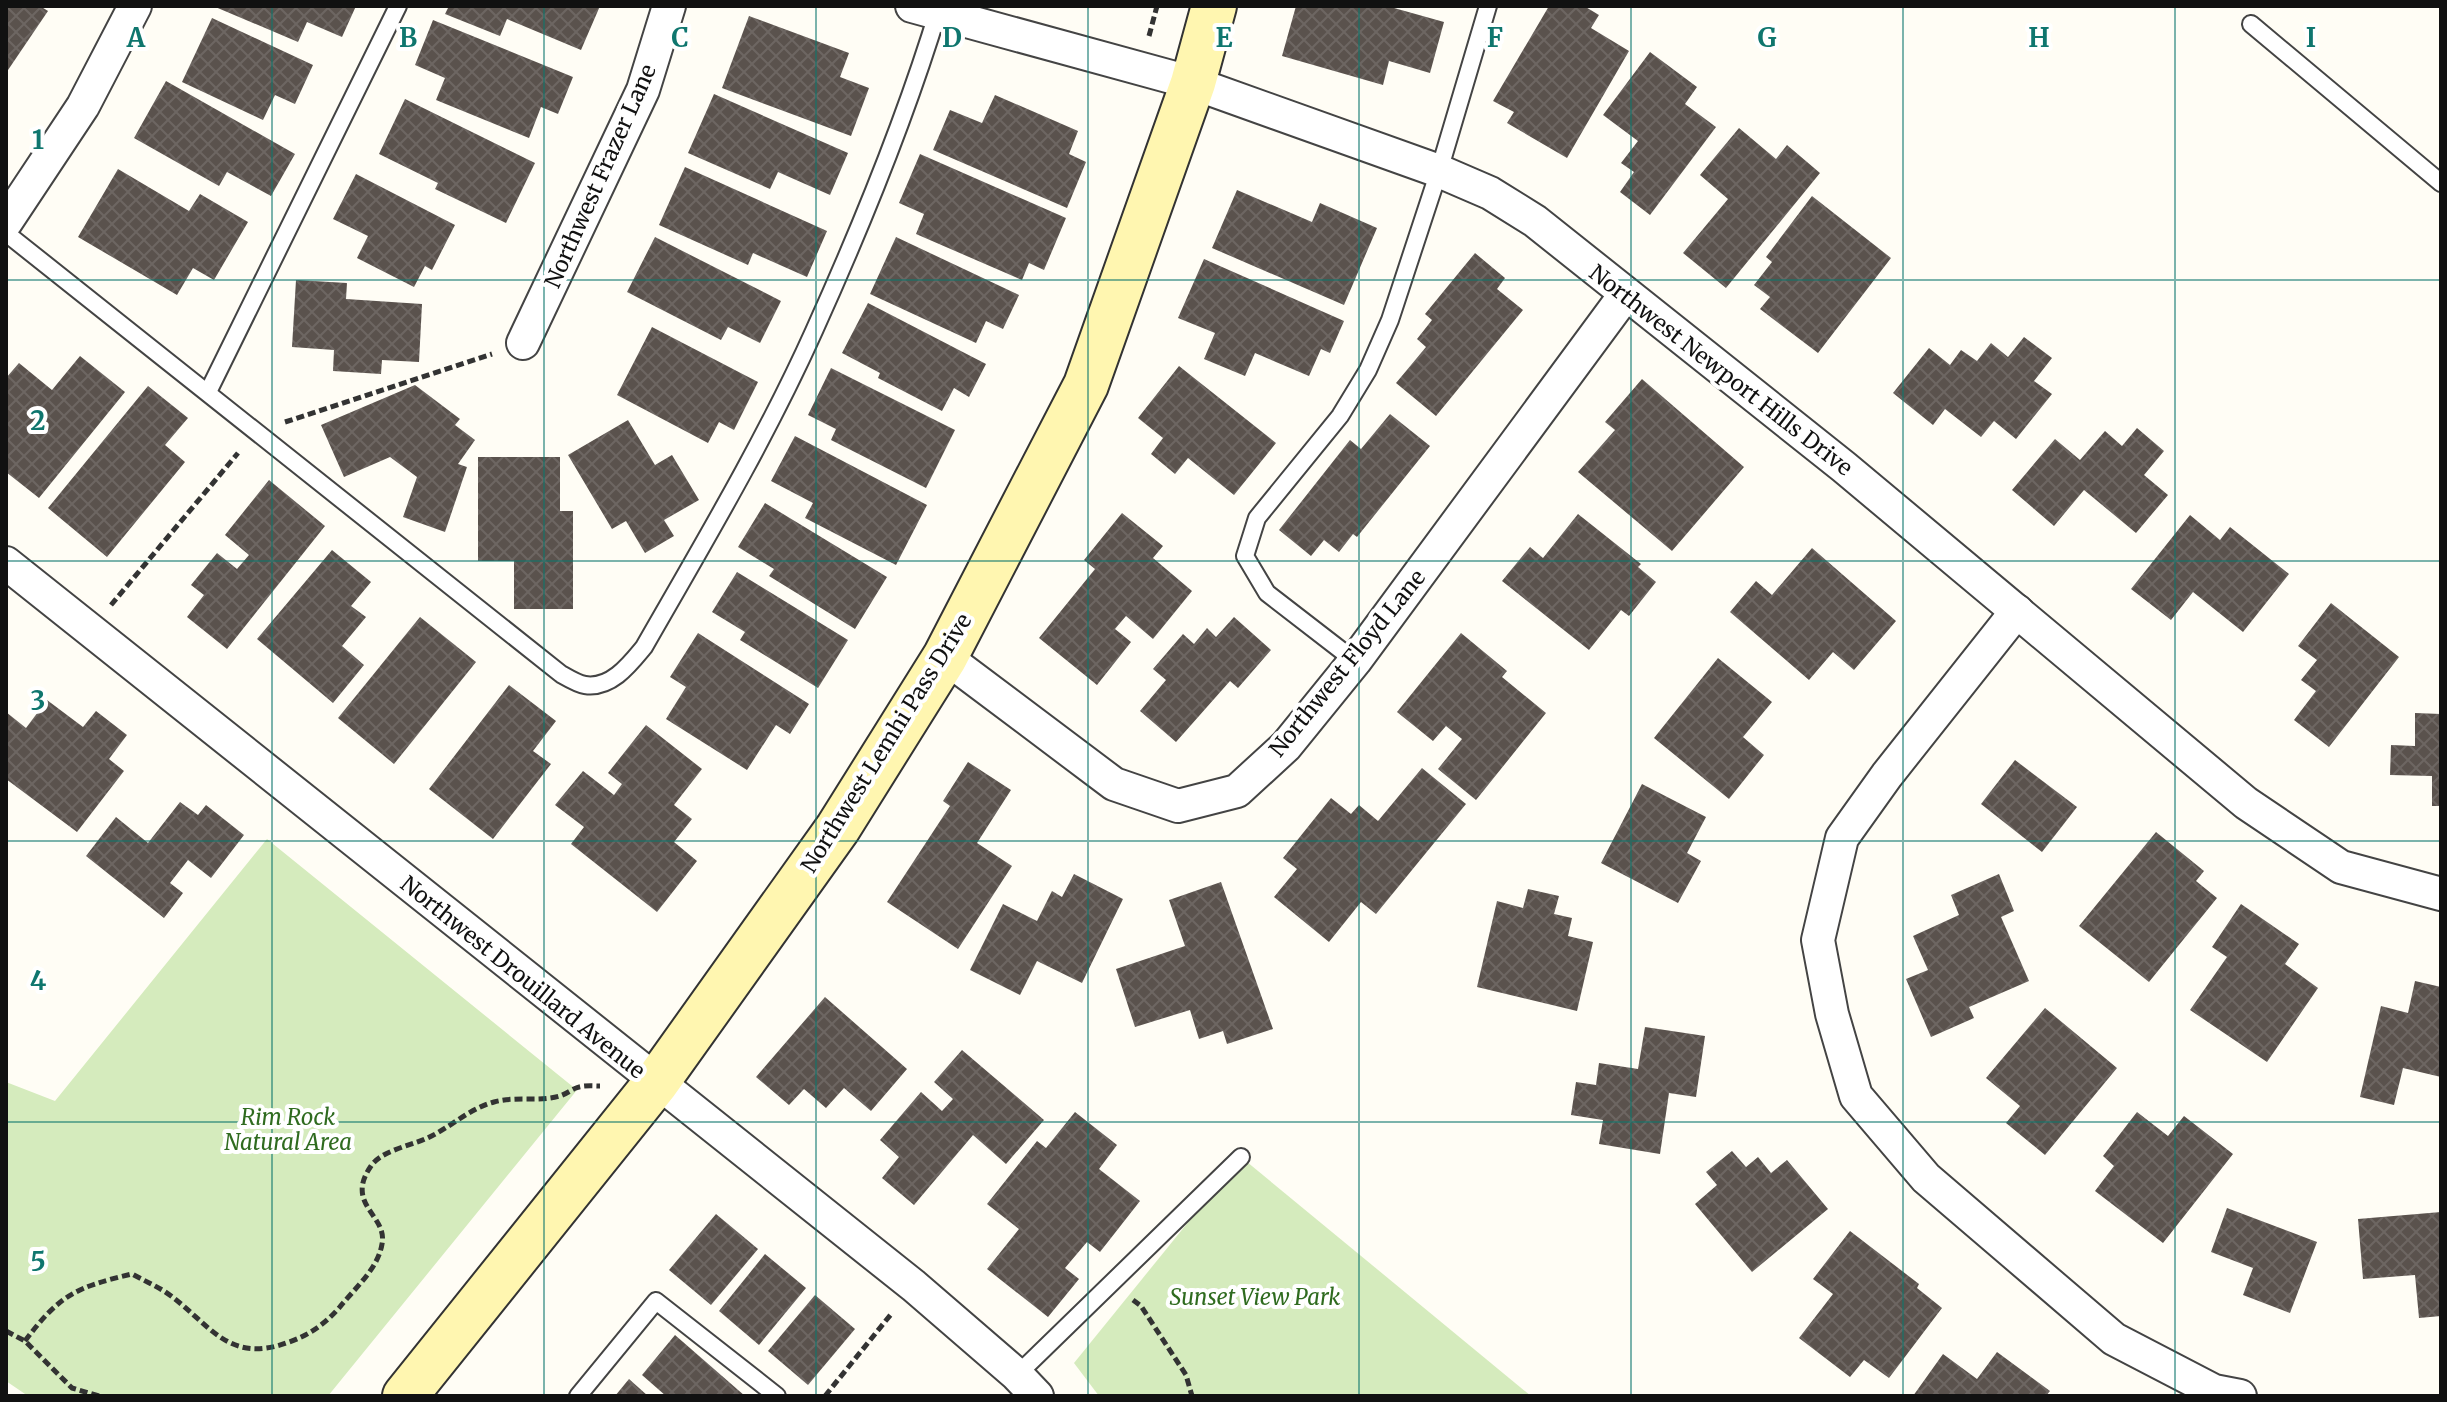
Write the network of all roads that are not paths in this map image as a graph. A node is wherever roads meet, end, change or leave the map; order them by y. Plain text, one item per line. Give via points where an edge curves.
1 (135, 6) edge
2 (398, 6) edge
3 (669, 6) edge
4 (1214, 6) edge
5 (1488, 6) edge
6 (930, 9) edge
7 (2251, 24) dead end
8 (1193, 83) junction
9 (1439, 171) junction
10 (2441, 183) edge
11 (6, 222) edge
12 (6, 233) edge
13 (1625, 295) junction
14 (523, 343) dead end
15 (208, 392) junction
16 (6, 563) edge
17 (2017, 611) junction
18 (945, 657) junction
19 (1355, 661) junction
20 (2441, 894) edge
21 (656, 1083) junction
22 (1241, 1157) dead end
23 (1027, 1386) edge
24 (405, 1396) edge
25 (578, 1396) edge
26 (777, 1396) edge
27 (2240, 1396) edge

1 - 11 street via 83,106
2 - 15 lane
3 - 14 street, Northwest Frazer Lane via 643,90
4 - 8 street, Northwest Lemhi Pass Drive
5 - 9 lane
6 - 8 street, Northwest Newport Hills Drive
6 - 15 lane via 888,153 813,332 732,492 644,647 608,681 586,685 561,674
7 - 10 lane
8 - 9 street, Northwest Newport Hills Drive
8 - 18 street, Northwest Lemhi Pass Drive via 1086,385
9 - 13 street, Northwest Newport Hills Drive via 1490,193 1535,221
9 - 19 lane via 1368,370 1340,416 1257,518 1245,556 1267,593
12 - 15 lane
13 - 17 street, Northwest Newport Hills Drive
13 - 19 street, Northwest Floyd Lane
16 - 21 street, Northwest Drouillard Avenue
17 - 20 street, Northwest Newport Hills Drive via 2246,803 2329,859 2341,867
17 - 27 street via 1842,838 1818,940 1832,1014 1856,1096 1926,1178 2114,1339 2214,1391
18 - 19 street, Northwest Floyd Lane via 1114,784 1178,806 1237,791 1286,746
18 - 21 street, Northwest Lemhi Pass Drive via 838,828
21 - 23 street, Northwest Drouillard Avenue via 914,1286
21 - 24 street, Northwest Lemhi Pass Drive
22 - 23 lane via 1109,1284
25 - 26 lane via 656,1301

